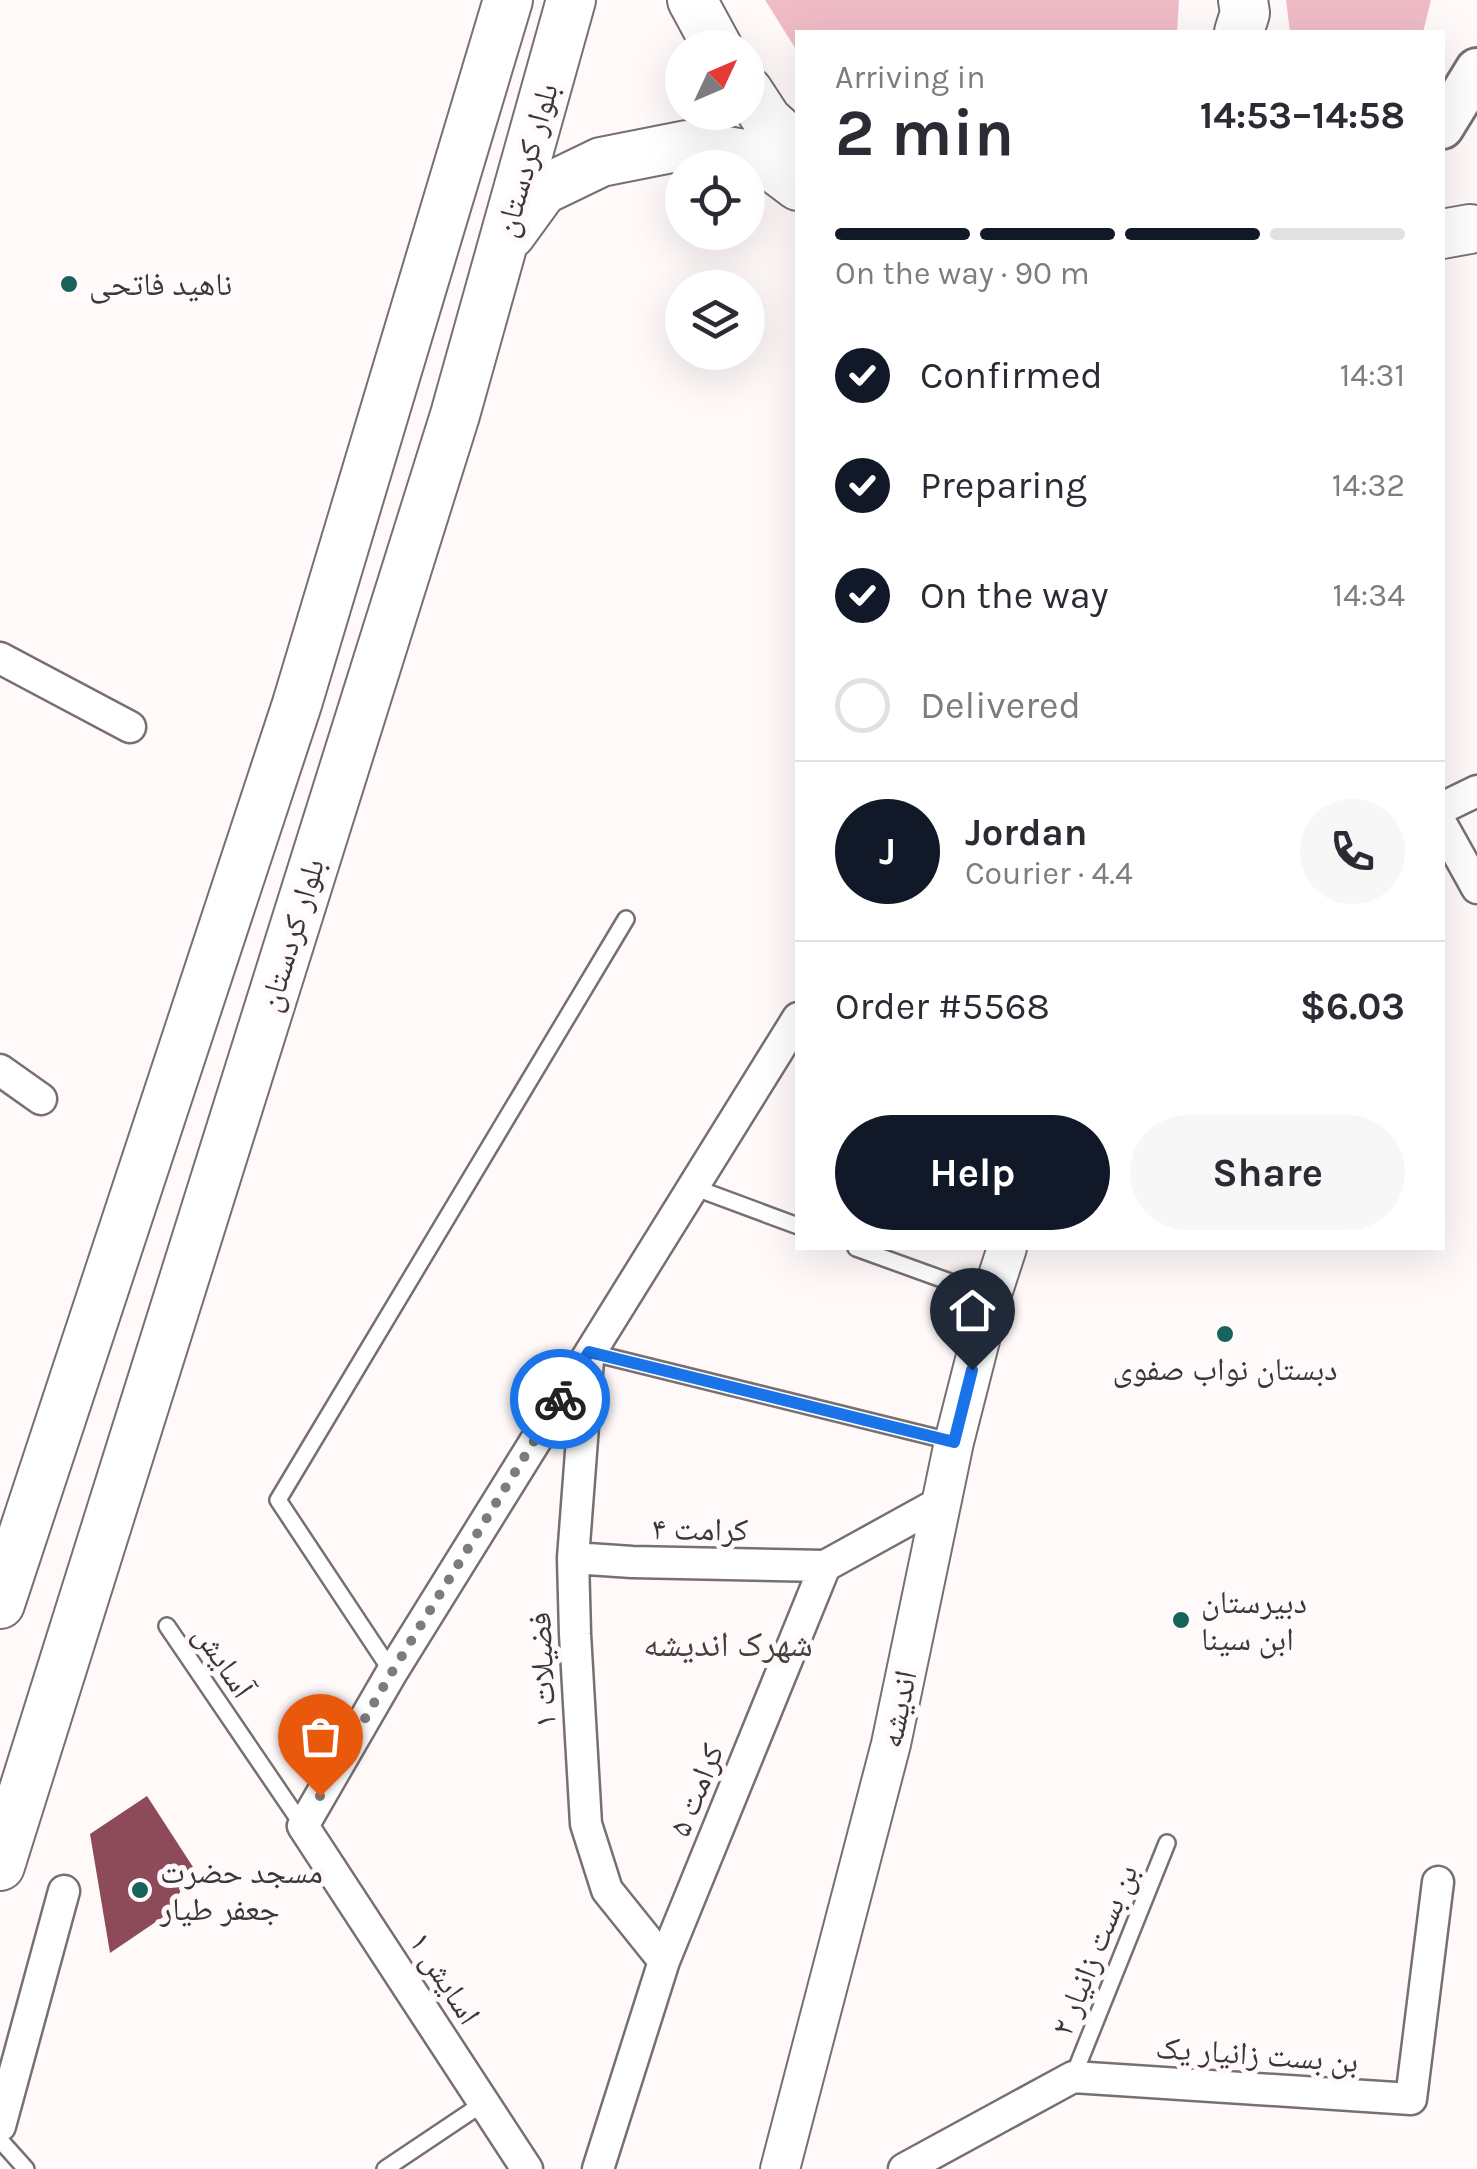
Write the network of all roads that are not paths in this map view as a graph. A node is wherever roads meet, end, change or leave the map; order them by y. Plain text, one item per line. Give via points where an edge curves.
1 (508, 0) edge
2 (570, 0) edge
3 (692, 0) edge
4 (1244, 0) edge
5 (708, 30) edge
6 (1240, 30) edge
7 (1477, 70) edge
8 (765, 117) edge
9 (1445, 122) edge
10 (795, 145) edge
11 (795, 184) edge
12 (503, 244) junction
13 (390, 396) junction
14 (455, 415) junction
15 (0, 658) edge
16 (130, 728) dead end
17 (1477, 790) edge
18 (1445, 806) edge
19 (1445, 830) edge
20 (1477, 888) edge
21 (626, 919) dead end
22 (795, 1023) edge
23 (0, 1070) edge
24 (41, 1100) dead end
25 (693, 1187) junction
26 (795, 1225) edge
27 (862, 1250) edge
28 (1005, 1250) edge
29 (991, 1297) junction
30 (589, 1352) junction
31 (954, 1442) junction
32 (941, 1502) junction
33 (573, 1558) junction
34 (825, 1566) junction
35 (0, 1604) edge
36 (167, 1626) dead end
37 (392, 1672) junction
38 (302, 1826) junction
39 (1167, 1843) dead end
40 (0, 1866) edge
41 (1438, 1882) dead end
42 (64, 1891) dead end
43 (664, 1962) junction
44 (1073, 2078) junction
45 (484, 2102) junction
46 (0, 2126) edge
47 (0, 2140) edge
48 (26, 2169) edge
49 (385, 2169) edge
50 (527, 2169) edge
51 (598, 2169) edge
52 (780, 2169) edge
53 (904, 2169) edge

1 - 13 main road, بلوار کردستان
2 - 12 main road, بلوار کردستان
3 - 5 main road
4 - 6 main road
7 - 9 main road
8 - 10 main road
11 - 12 main road via 758,156 687,145 601,162 543,190
12 - 14 main road, بلوار کردستان
13 - 14 main road
13 - 35 main road, بلوار کردستان via 292,720
14 - 40 main road, بلوار کردستان
15 - 16 street
17 - 18 street
19 - 20 street
21 - 37 lane via 278,1500
22 - 25 street, فضیلات ۱
23 - 24 street
25 - 26 lane
25 - 30 street, فضیلات ۱
27 - 29 lane
28 - 29 street, اندیشه
29 - 31 street, اندیشه
30 - 31 lane
30 - 33 street, فضیلات ۱
30 - 37 street, فضیلات ۱
31 - 32 street, اندیشه
32 - 34 street
32 - 52 street, اندیشه via 891,1744
33 - 34 street, کرامت ۴
33 - 43 street, فضیلات ۱ via 586,1824 607,1890
34 - 43 street, کرامت ۵
36 - 38 lane, آسایش
37 - 38 street, فضیلات ۱
38 - 45 street, اسایش ۱
39 - 44 lane, بن بست زانیار ۲
41 - 44 street, بن بست زانیار یک via 1410,2099
42 - 46 street
43 - 51 street, کرامت ۵
44 - 53 street
45 - 49 lane
45 - 50 street, اسایش ۱
47 - 48 lane

